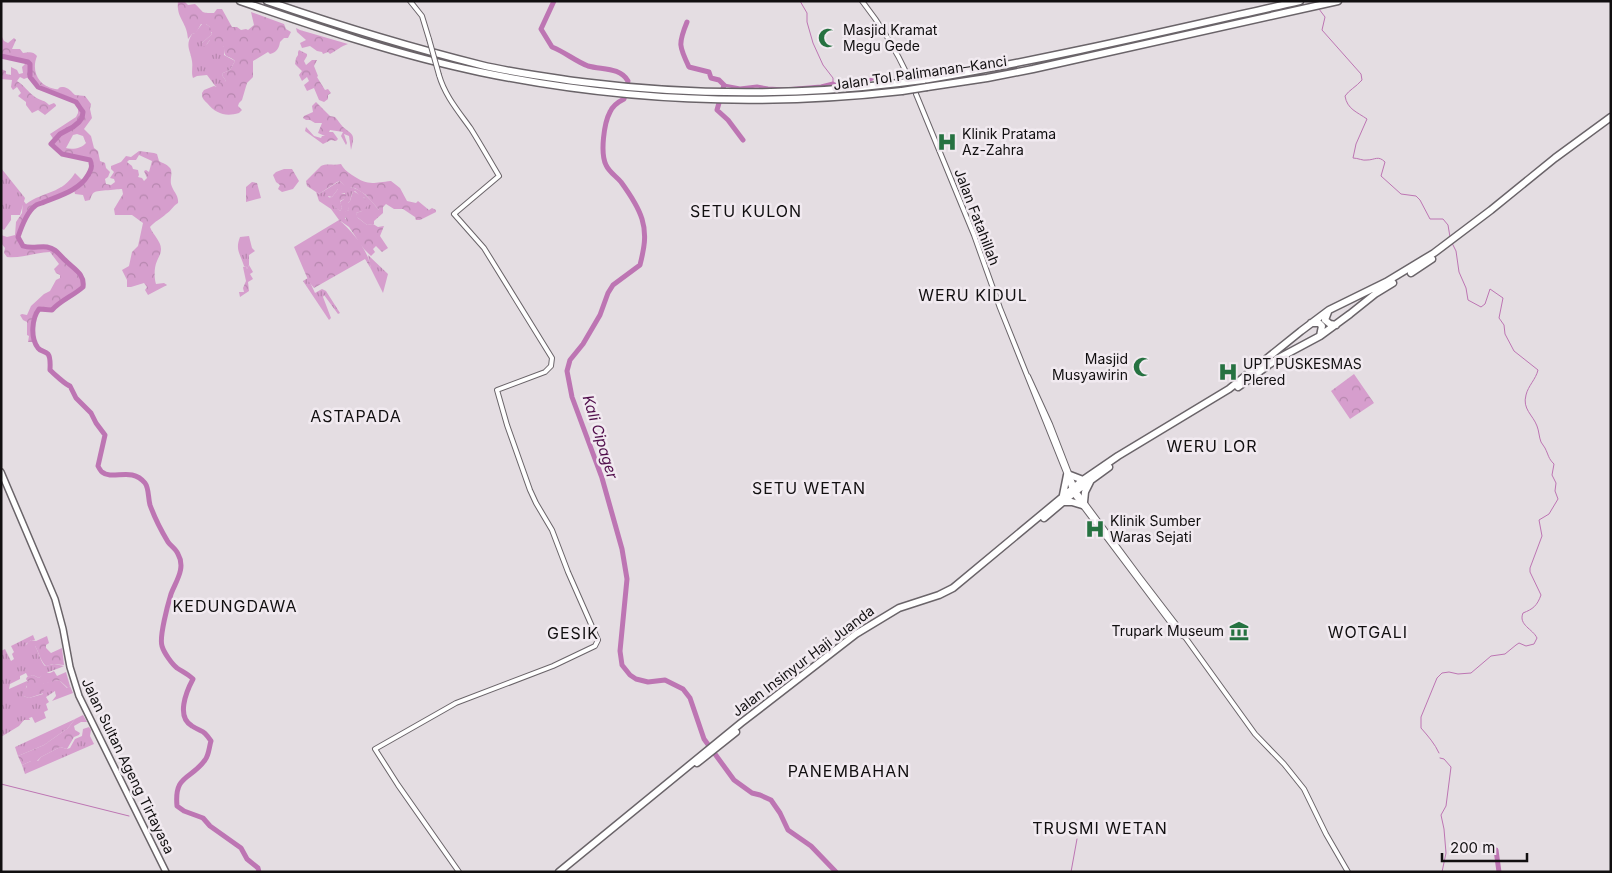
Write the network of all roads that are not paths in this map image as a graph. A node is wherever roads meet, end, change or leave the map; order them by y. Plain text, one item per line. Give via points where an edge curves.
1 (240, 1) edge
2 (267, 1) edge
3 (410, 1) edge
4 (862, 1) edge
5 (1300, 1) edge
6 (1338, 1) edge
7 (909, 78) dead end
8 (635, 92) junction
9 (916, 94) dead end
10 (1611, 117) edge
11 (1611, 122) edge
12 (1528, 182) junction
13 (1451, 242) junction
14 (1329, 310) junction
15 (1310, 324) junction
16 (1336, 325) junction
17 (1320, 336) junction
18 (1, 472) edge
19 (1069, 475) junction
20 (1092, 479) junction
21 (1083, 480) junction
22 (1074, 490) junction
23 (1063, 499) junction
24 (1083, 504) junction
25 (706, 753) junction
26 (166, 872) edge
27 (459, 872) edge
28 (559, 872) edge
29 (565, 872) edge
30 (1348, 872) edge

1 - 8 highway, Jalan Tol Palimanan–Kanci via 417,57 479,72 548,86 612,94
2 - 8 highway, Jalan Tol Palimanan–Kanci via 340,26 482,65
3 - 27 street, bridge via 422,16 444,88 499,176 454,214 484,248 552,358 552,366 545,372 497,390 536,503 552,530 598,638 598,643 553,666 456,702 375,749
4 - 7 street via 884,30
5 - 8 highway, Jalan Tol Palimanan–Kanci, bridge via 1090,48 923,80 795,91
6 - 8 highway, Jalan Tol Palimanan–Kanci, bridge via 1033,69 902,91 839,98 723,100
9 - 19 street, Jalan Fatahillah
10 - 12 highway via 1568,147
11 - 12 highway
12 - 13 highway
13 - 14 highway via 1394,278
13 - 16 highway
14 - 15 highway
14 - 16 highway via 1325,320
15 - 17 highway via 1321,324
15 - 21 highway via 1224,392
16 - 17 highway
17 - 20 highway via 1277,359 1227,396
18 - 26 main road, Jalan Sultan Ageng Tirtayasa via 55,598 70,667 80,696
19 - 21 highway
19 - 22 street, Jalan Fatahillah
19 - 23 highway
20 - 22 highway
20 - 24 highway
21 - 22 highway
22 - 23 highway, Jalan Insinyur Haji Juanda
22 - 24 street, Jalan Fatahillah
23 - 24 highway
23 - 25 highway, Jalan Insinyur Haji Juanda via 943,596 907,604 856,634
24 - 30 street, Jalan Fatahillah via 1255,734 1304,789
25 - 28 highway, Jalan Insinyur Haji Juanda
25 - 29 highway, Jalan Insinyur Haji Juanda

